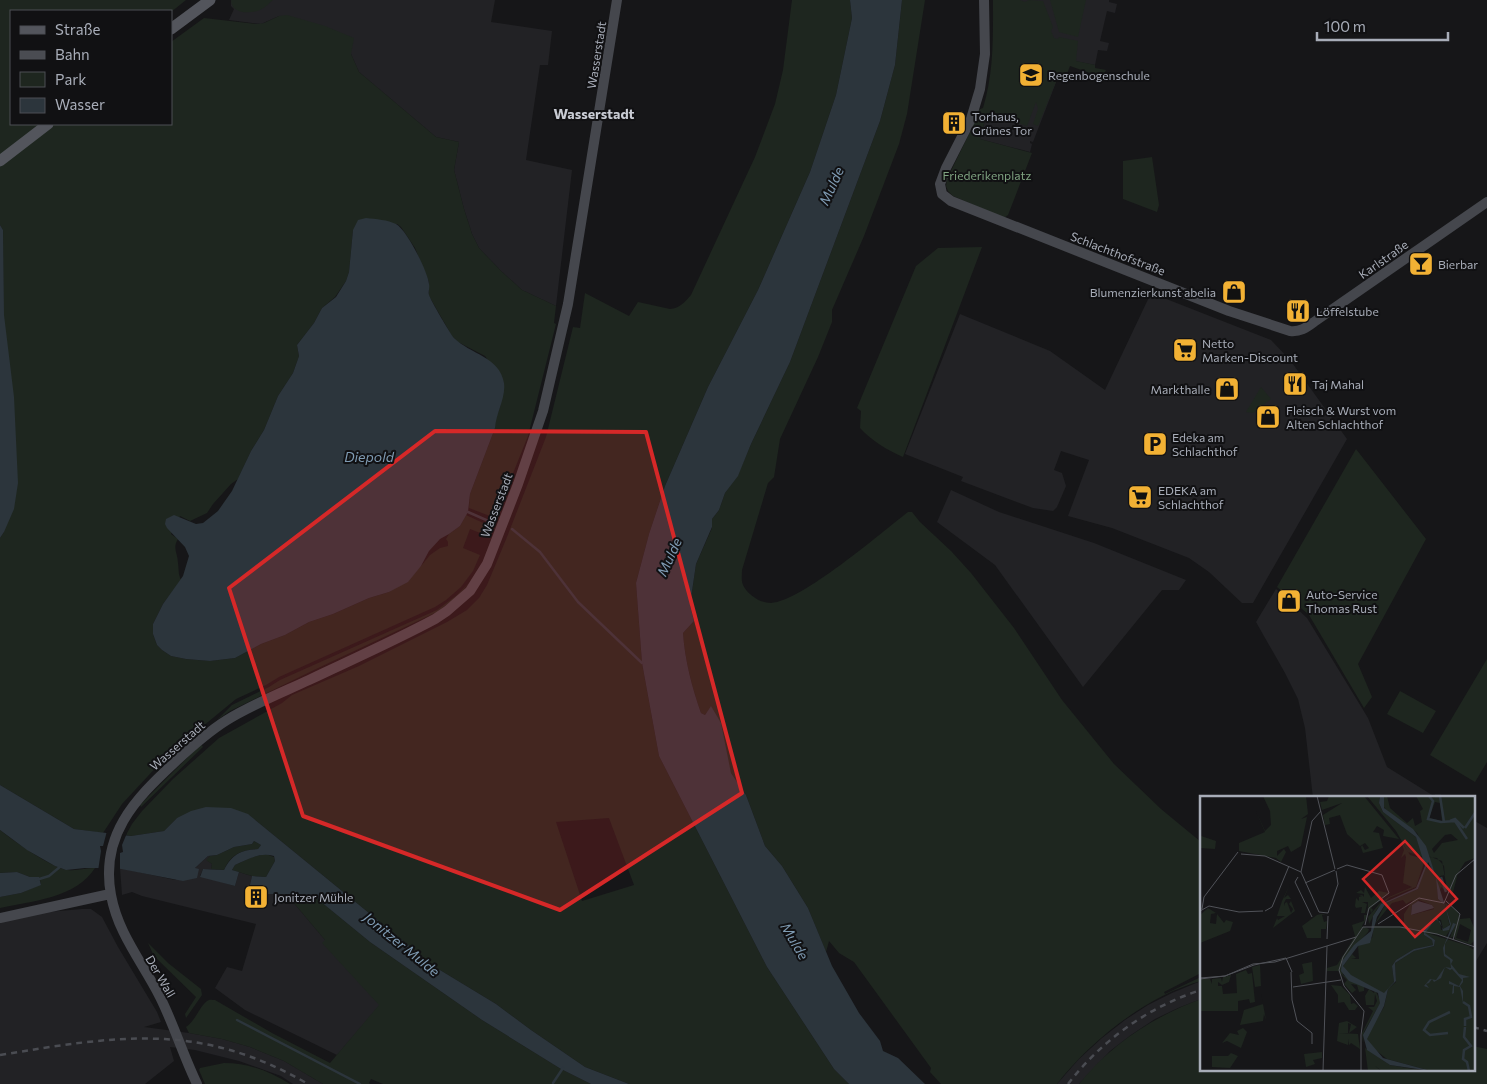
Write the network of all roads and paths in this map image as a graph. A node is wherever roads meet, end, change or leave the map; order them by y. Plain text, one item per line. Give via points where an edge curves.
1 (210, 0) edge
2 (617, 0) edge
3 (984, 0) edge
4 (172, 28) edge
5 (47, 125) edge
6 (0, 160) edge
7 (1487, 202) edge
8 (1290, 331) joint
9 (109, 879) joint
10 (110, 894) junction
11 (0, 918) edge
12 (197, 1084) edge

1 - 4 main road
2 - 9 main road, Wasserstadt via 564,328 536,435 489,560 479,578 463,598 435,619 245,710 210,731 149,787 129,810 110,854
3 - 8 main road, Schlachthofstraße via 985,54 980,89 971,119 942,176 940,192 951,201 1229,311
5 - 6 main road
7 - 8 main road, Karlstraße via 1309,326
9 - 10 main road, Der Wall
10 - 11 main road
10 - 12 main road, Der Wall via 122,930 159,995

